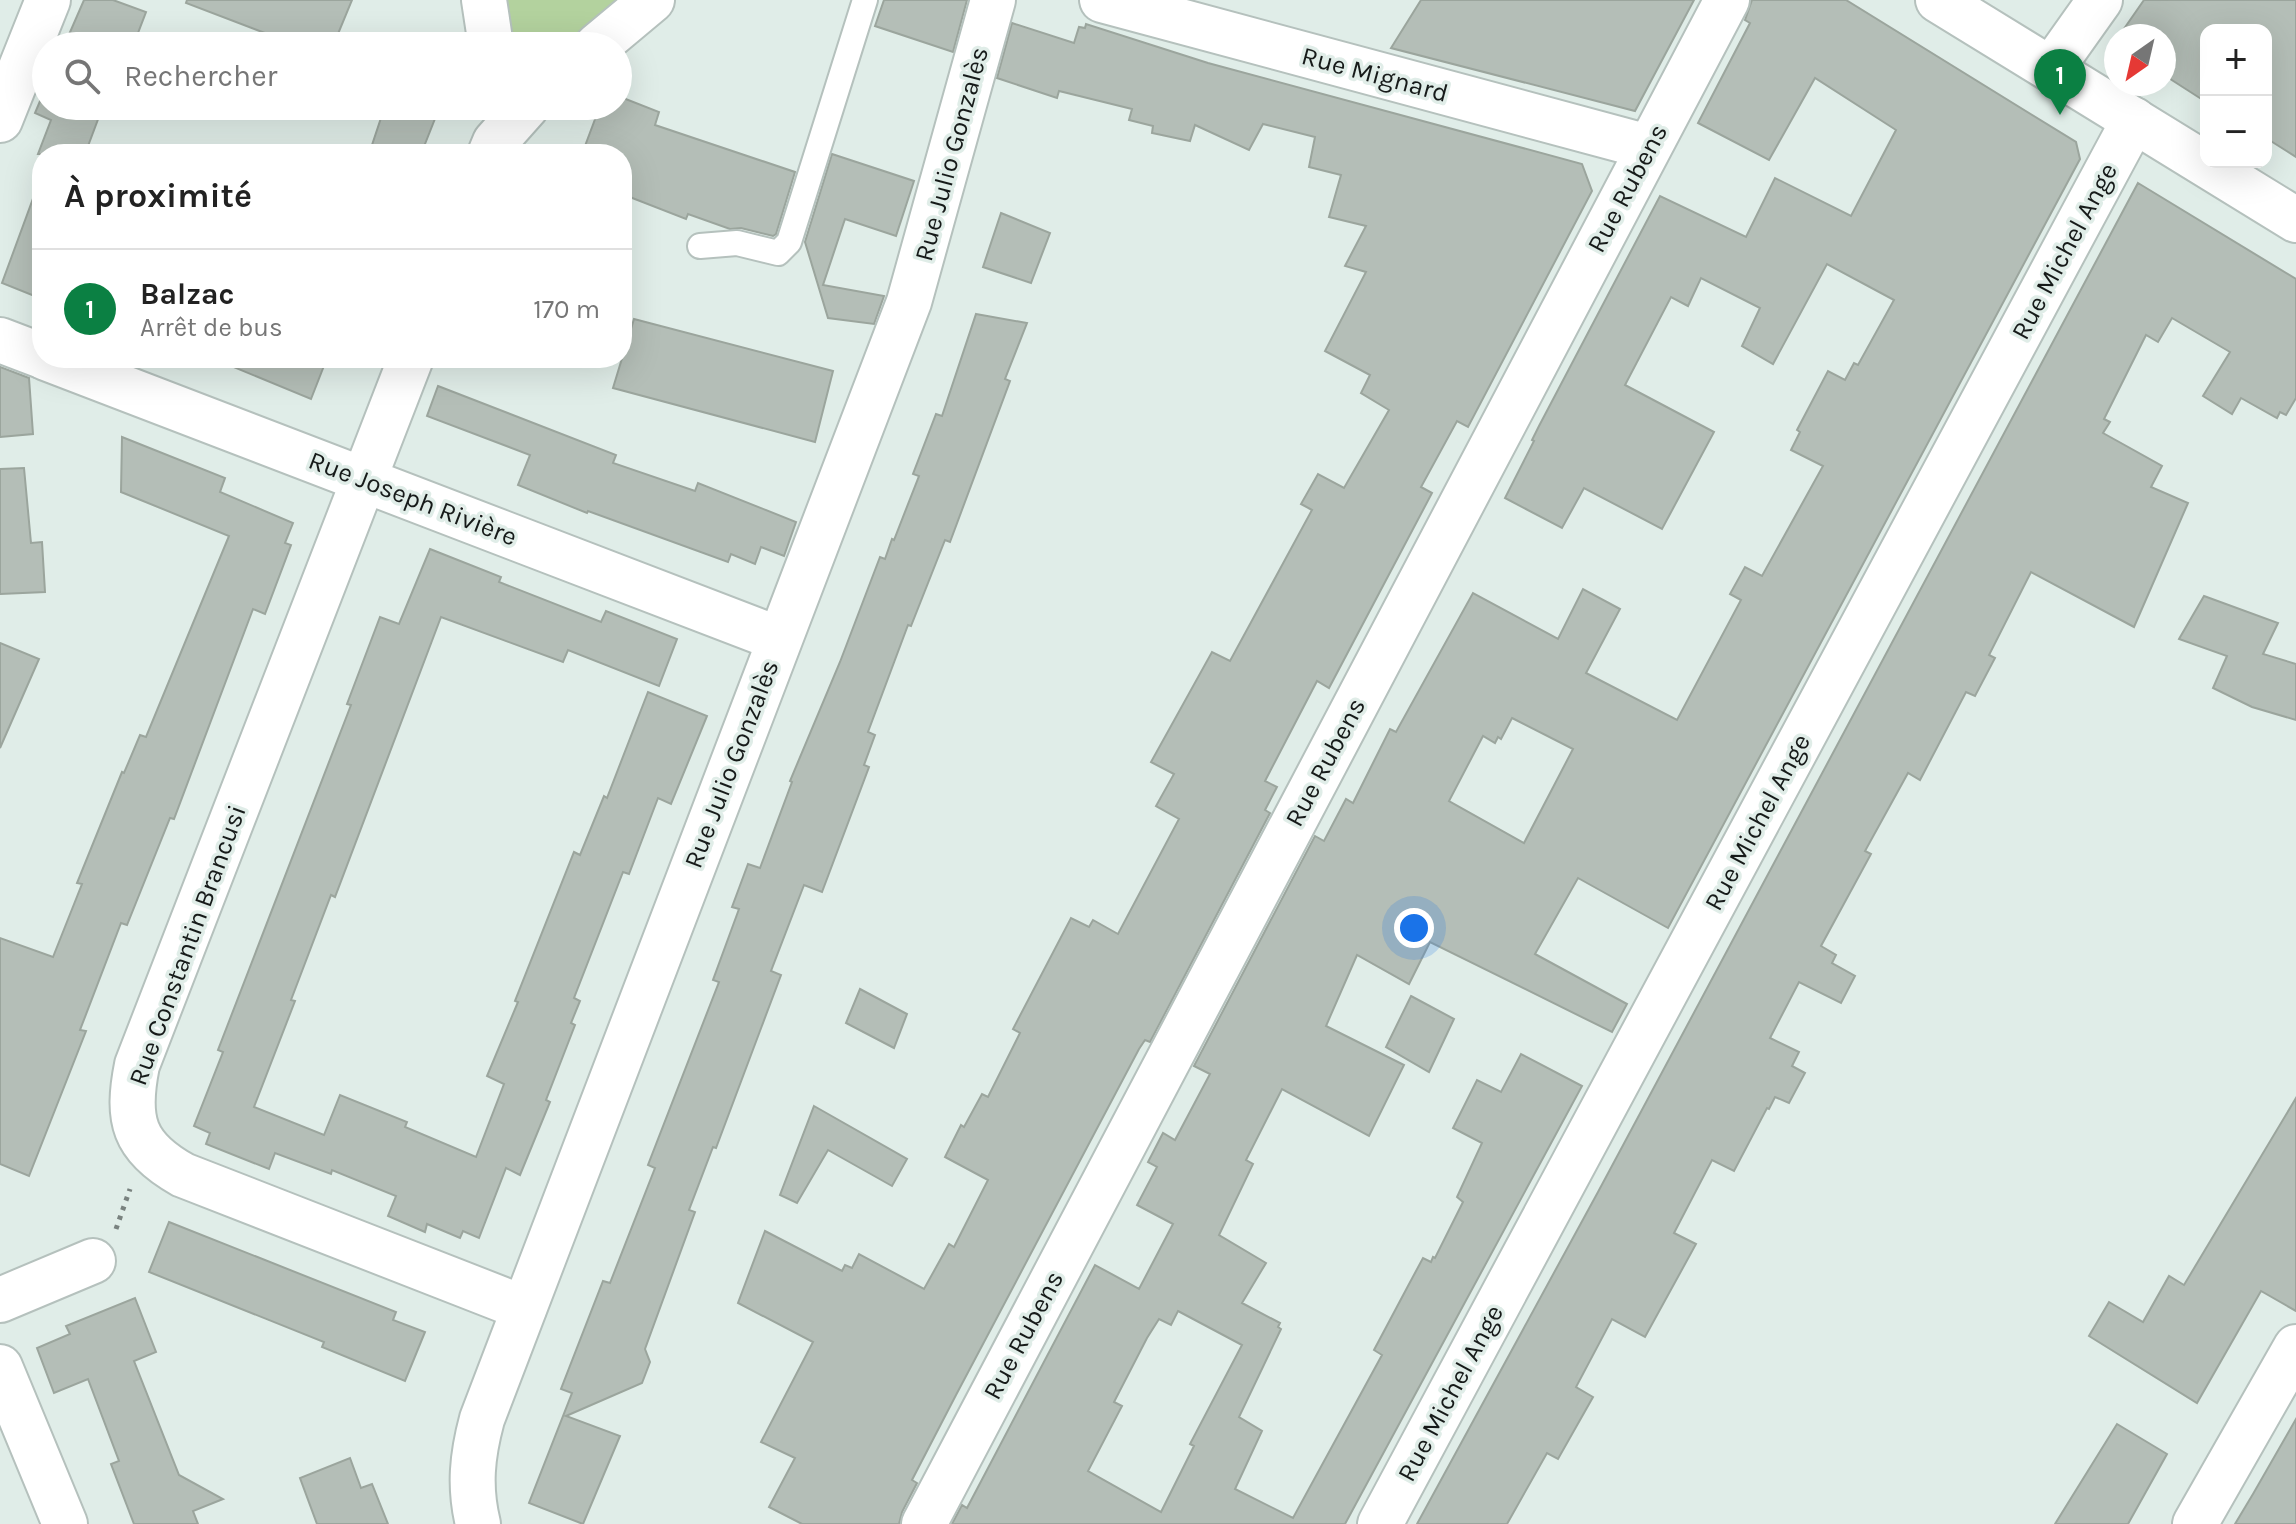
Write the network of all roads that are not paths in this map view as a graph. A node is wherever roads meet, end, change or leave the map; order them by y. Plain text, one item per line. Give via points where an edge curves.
1 (48, 0) edge
2 (484, 0) edge
3 (652, 0) edge
4 (865, 0) edge
5 (993, 0) edge
6 (1102, 0) edge
7 (1727, 0) edge
8 (1938, 0) edge
9 (2100, 0) edge
10 (35, 32) edge
11 (489, 32) edge
12 (614, 32) edge
13 (32, 40) edge
14 (2051, 69) junction
15 (0, 120) edge
16 (510, 120) edge
17 (2134, 120) junction
18 (493, 134) edge
19 (1648, 147) junction
20 (2296, 220) edge
21 (700, 246) dead end
22 (0, 340) edge
23 (32, 352) edge
24 (73, 368) edge
25 (407, 368) edge
26 (365, 480) junction
27 (779, 639) junction
28 (93, 1261) road end
29 (0, 1300) edge
30 (524, 1308) junction
31 (2296, 1347) edge
32 (0, 1367) edge
33 (65, 1524) edge
34 (478, 1524) edge
35 (924, 1524) edge
36 (1380, 1524) edge
37 (2195, 1524) edge

1 - 10 street
2 - 11 street
3 - 12 street
4 - 21 lane via 789,242 778,253 737,243
5 - 27 street, Rue Julio Gonzalès via 909,302
6 - 19 street, Rue Mignard
7 - 19 street, Rue Rubens
8 - 14 street
9 - 14 street
13 - 15 street
14 - 17 street
16 - 18 street
17 - 20 street
17 - 36 street, Rue Michel Ange
19 - 35 street, Rue Rubens
22 - 23 street, Rue Joseph Rivière
24 - 26 street, Rue Joseph Rivière
25 - 26 street, Rue Constantin Brancusi
26 - 27 street, Rue Joseph Rivière
26 - 30 street, Rue Constantin Brancusi via 137,1065 131,1092 134,1121 146,1147 183,1175
27 - 30 street, Rue Julio Gonzalès
28 - 29 street
30 - 34 street, Rue Julio Gonzalès via 476,1440 471,1482
31 - 37 street
32 - 33 street

